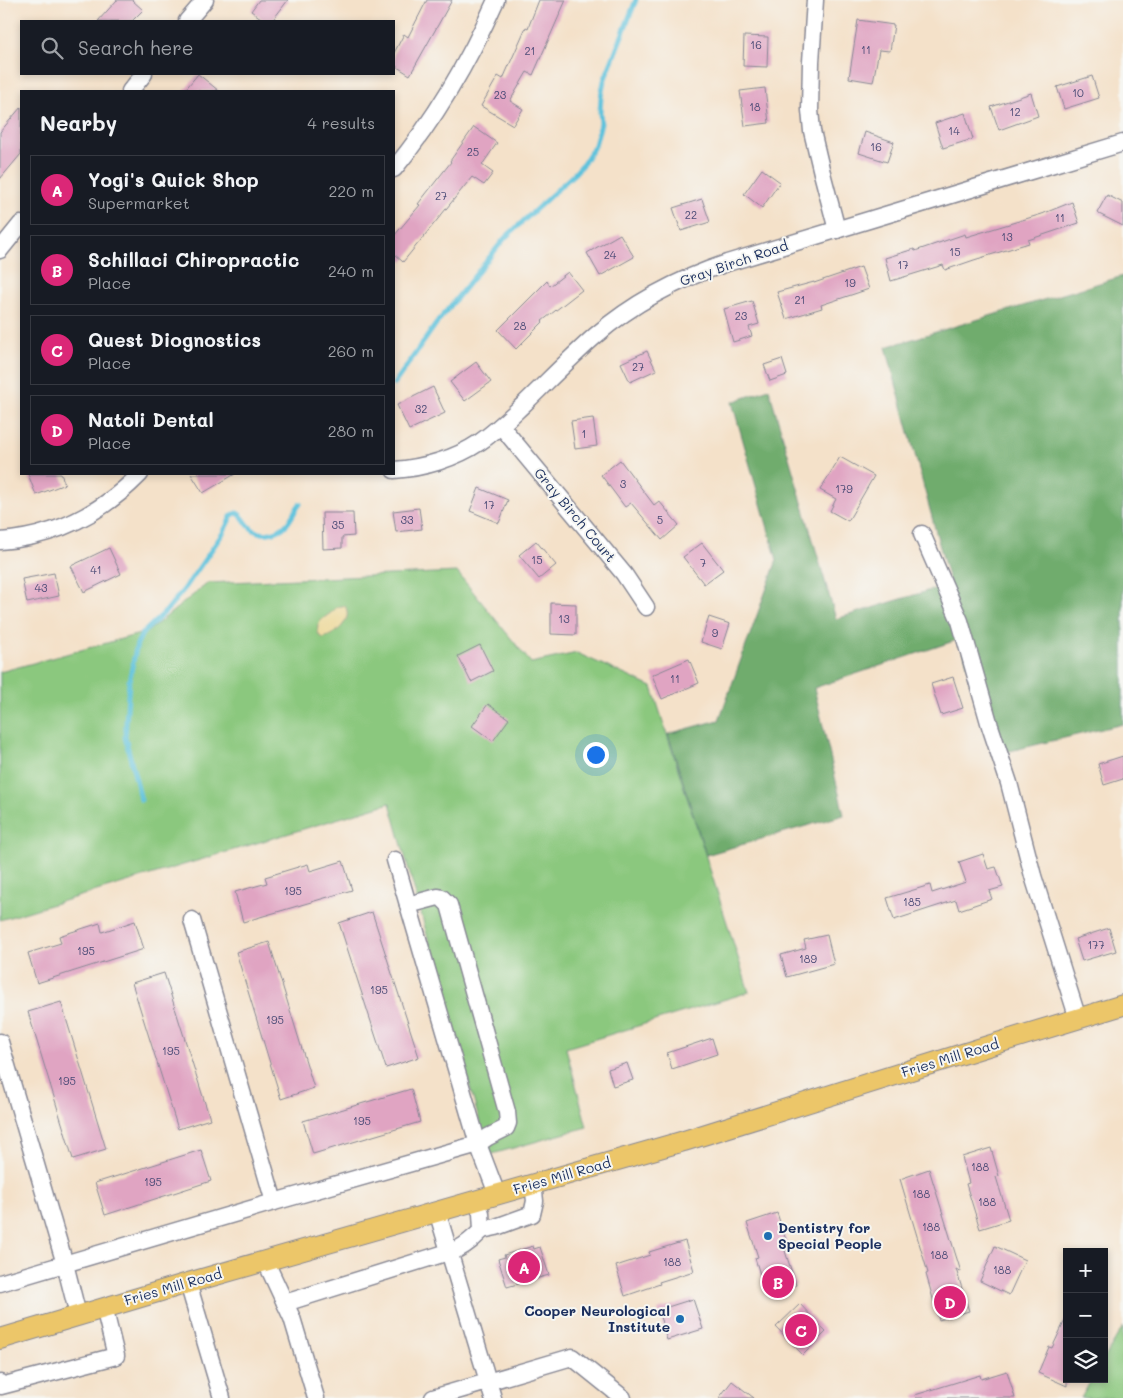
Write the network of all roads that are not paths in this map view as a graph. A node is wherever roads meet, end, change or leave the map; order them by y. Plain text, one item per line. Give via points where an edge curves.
1 (205, 0) edge
2 (496, 0) edge
3 (815, 0) edge
4 (188, 20) edge
5 (143, 75) edge
6 (131, 90) edge
7 (1123, 143) edge
8 (395, 168) edge
9 (20, 225) edge
10 (837, 230) junction
11 (0, 250) edge
12 (501, 426) junction
13 (395, 470) edge
14 (139, 475) edge
15 (922, 534) dead end
16 (0, 541) edge
17 (646, 607) dead end
18 (395, 860) dead end
19 (408, 905) junction
20 (192, 920) dead end
21 (1123, 1005) edge
22 (1078, 1019) junction
23 (0, 1042) edge
24 (478, 1144) junction
25 (533, 1184) junction
26 (497, 1194) junction
27 (476, 1200) junction
28 (274, 1202) junction
29 (436, 1212) junction
30 (482, 1230) junction
31 (448, 1252) junction
32 (265, 1260) junction
33 (65, 1264) junction
34 (188, 1282) junction
35 (0, 1283) edge
36 (285, 1302) junction
37 (104, 1307) junction
38 (78, 1315) junction
39 (0, 1339) edge
40 (488, 1382) junction
41 (1, 1388) edge
42 (222, 1398) edge
43 (316, 1398) edge
44 (433, 1398) edge
45 (492, 1398) edge
46 (623, 1398) edge

1 - 4 street
2 - 8 street via 451,89
3 - 10 street via 811,62 812,131
5 - 6 street
7 - 10 street, Gray Birch Road
9 - 11 street
10 - 12 street, Gray Birch Road via 709,269 658,292 596,336
12 - 13 street, Gray Birch Road via 478,443 444,460
12 - 17 street, Gray Birch Court via 624,574
14 - 16 street via 112,499 78,521 43,534
15 - 22 street via 960,621 1009,783 1032,876
18 - 19 street
19 - 24 street
19 - 24 street via 438,897 449,905 507,1112 506,1128
20 - 28 street
21 - 22 main road, Fries Mill Road
22 - 25 main road, Fries Mill Road via 684,1141
23 - 33 street
24 - 26 street
24 - 28 street
25 - 26 main road, Fries Mill Road
25 - 30 street via 532,1214
26 - 27 main road, Fries Mill Road
27 - 29 main road, Fries Mill Road
27 - 30 street
28 - 33 street
29 - 31 street
29 - 32 main road, Fries Mill Road
30 - 31 street via 473,1240
31 - 36 street
31 - 40 street
32 - 34 main road, Fries Mill Road
32 - 36 street
33 - 35 street
33 - 38 street
34 - 37 main road, Fries Mill Road
34 - 42 street
36 - 43 street
37 - 38 main road, Fries Mill Road
37 - 41 street via 116,1356
38 - 39 main road, Fries Mill Road
40 - 44 street
40 - 45 street
40 - 46 street via 572,1357

